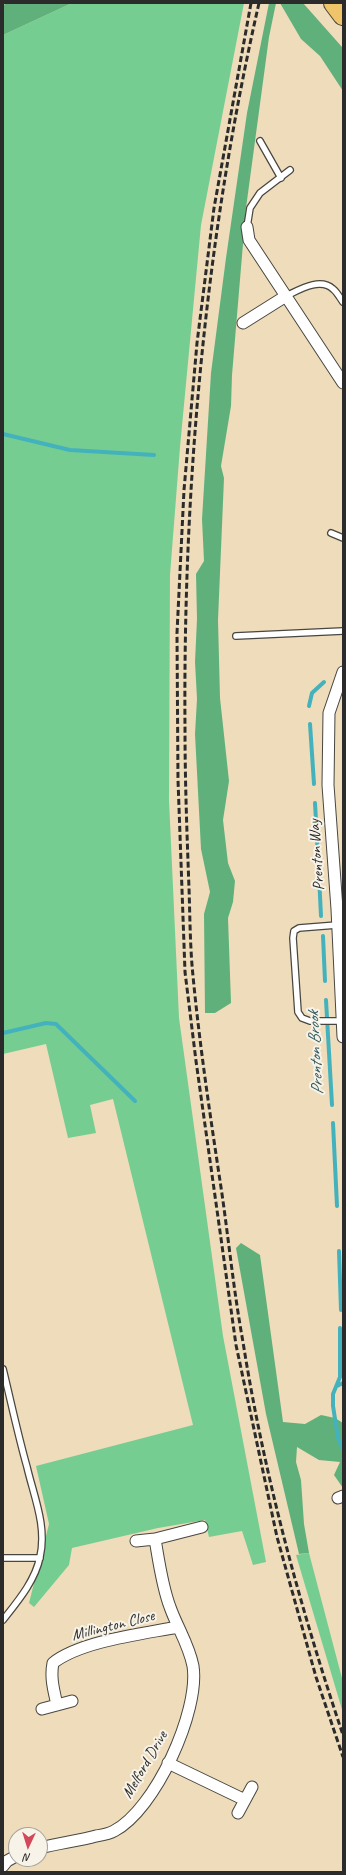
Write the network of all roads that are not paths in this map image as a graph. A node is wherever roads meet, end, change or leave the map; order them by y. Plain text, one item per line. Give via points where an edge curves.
1 (334, 3) edge
2 (343, 15) edge
3 (260, 141) dead end
4 (290, 170) dead end
5 (281, 178) junction
6 (247, 227) joint
7 (286, 296) junction
8 (343, 302) edge
9 (243, 323) dead end
10 (343, 383) edge
11 (331, 533) dead end
12 (343, 538) edge
13 (343, 631) edge
14 (236, 636) dead end
15 (343, 672) edge
16 (338, 925) junction
17 (341, 960) edge
18 (341, 1021) junction
19 (343, 1037) edge
20 (3, 1369) edge
21 (202, 1526) dead end
22 (155, 1539) junction
23 (136, 1540) dead end
24 (3, 1558) edge
25 (40, 1558) junction
26 (3, 1620) edge
27 (178, 1627) junction
28 (72, 1701) dead end
29 (57, 1705) junction
30 (42, 1709) dead end
31 (168, 1763) junction
32 (252, 1787) dead end
33 (244, 1800) junction
34 (238, 1813) dead end
35 (48, 1846) edge

1 - 2 highway
3 - 5 lane
4 - 5 lane
5 - 6 lane via 260,193 250,208
6 - 7 street via 248,240
7 - 8 lane via 305,287 325,284 334,289
7 - 9 street
7 - 10 street
11 - 12 lane
13 - 14 lane
15 - 16 street, Prenton Way via 329,713 328,785
16 - 17 street, Prenton Way
16 - 18 lane via 299,928 294,931 293,938 298,1012 302,1018 310,1021
17 - 18 street, Prenton Way
18 - 19 street, Prenton Way
20 - 25 lane via 39,1511 43,1539
21 - 22 street
22 - 23 street
22 - 27 street, Melford Drive via 169,1606
24 - 25 lane
25 - 26 lane via 27,1589
27 - 29 street, Millington Close via 116,1640 64,1655 53,1663 52,1683
27 - 31 street, Melford Drive via 189,1647 194,1686 180,1739
28 - 29 street
29 - 30 street
31 - 33 street
31 - 35 street, Melford Drive via 145,1802 129,1821 113,1832
32 - 33 street
33 - 34 street

